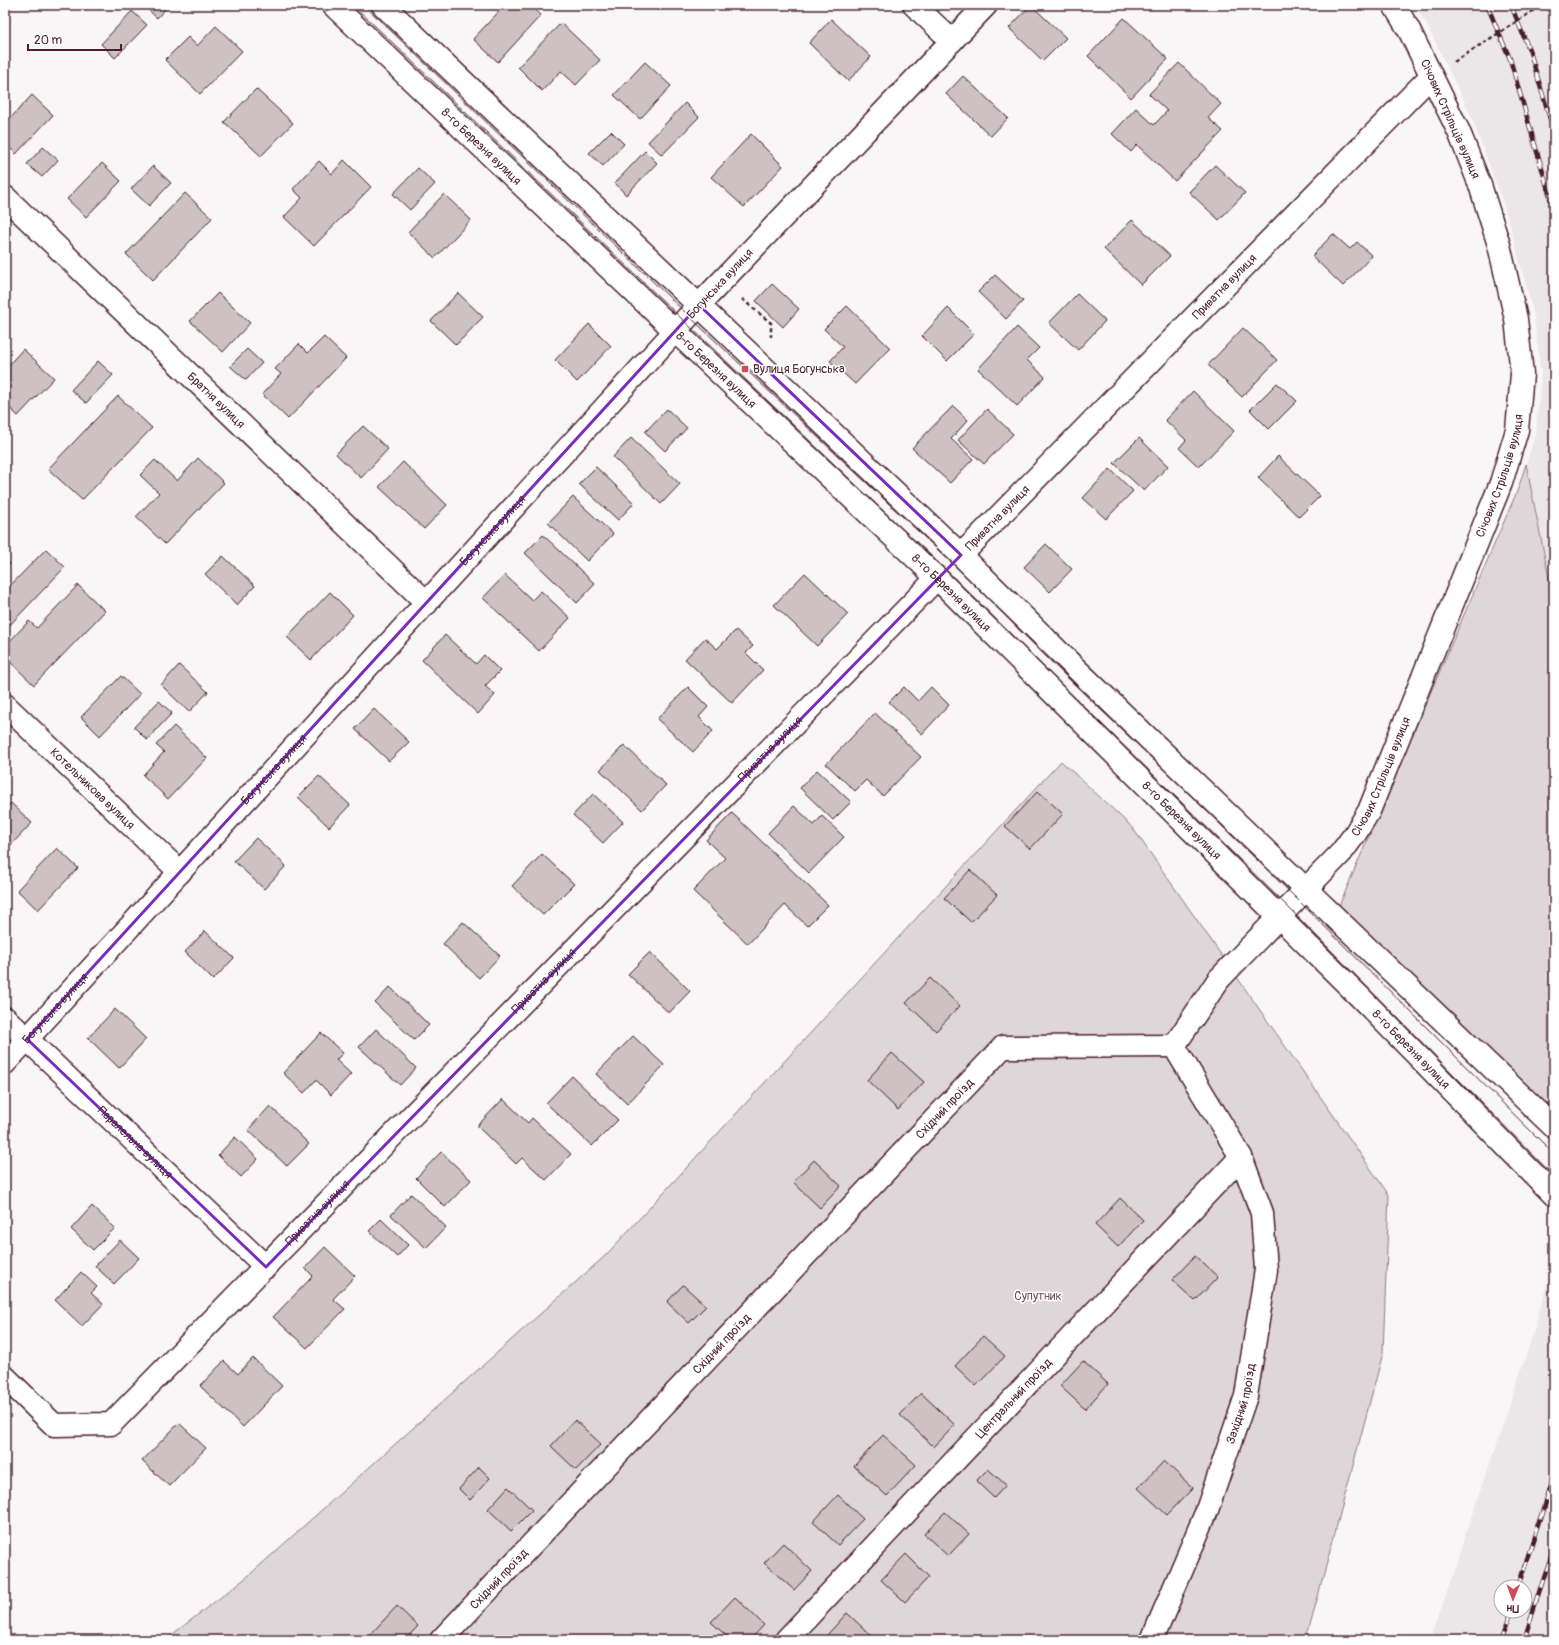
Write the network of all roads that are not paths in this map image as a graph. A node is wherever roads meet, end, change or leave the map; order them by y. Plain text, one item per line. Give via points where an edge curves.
1 (333, 5) edge
2 (383, 5) edge
3 (914, 5) edge
4 (986, 5) edge
5 (1394, 5) edge
6 (952, 41) junction
7 (1431, 76) junction
8 (5, 197) edge
9 (699, 305) junction
10 (675, 331) junction
11 (961, 555) junction
12 (937, 578) junction
13 (427, 603) junction
14 (5, 705) edge
15 (180, 872) junction
16 (1306, 889) junction
17 (1279, 916) junction
18 (5, 1018) edge
19 (27, 1039) junction
20 (1174, 1046) junction
21 (5, 1063) edge
22 (1554, 1127) edge
23 (1241, 1157) junction
24 (1554, 1195) edge
25 (266, 1267) junction
26 (5, 1378) edge
27 (441, 1640) edge
28 (786, 1640) edge
29 (1152, 1640) edge

1 - 10 street, 8-го Березня вулиця
2 - 9 street
3 - 6 street
4 - 6 street, Богунська вулиця
5 - 7 street, Січових Стрільців вулиця
6 - 9 street, Богунська вулиця
7 - 11 street, Приватна вулиця
7 - 16 street, Січових Стрільців вулиця via 1480,185 1499,245 1516,319 1522,374 1517,430 1500,483 1369,811 1341,853
8 - 13 street, Братня вулиця
9 - 10 street, Богунська вулиця
9 - 11 street
10 - 12 street, 8-го Березня вулиця
10 - 13 street, Богунська вулиця
11 - 12 street, Приватна вулиця
11 - 16 street
12 - 17 street, 8-го Березня вулиця
12 - 25 street, Приватна вулиця
13 - 15 street, Богунська вулиця
14 - 15 street, Котельникова вулиця
15 - 19 street, Богунська вулиця
16 - 17 street, Січових Стрільців вулиця
16 - 22 street
17 - 20 street, Січових Стрільців вулиця via 1219,979
17 - 24 street, 8-го Березня вулиця
18 - 19 street, Паралельна вулиця
19 - 21 street, Богунська вулиця
19 - 25 street, Паралельна вулиця
20 - 23 street, Західний проїзд
20 - 27 street, Східний проїзд via 1003,1047
23 - 28 street, Центральний проїзд
23 - 29 street, Західний проїзд via 1262,1213 1266,1270 1246,1396 1206,1513
25 - 26 street, Приватна вулиця via 111,1424 54,1425

